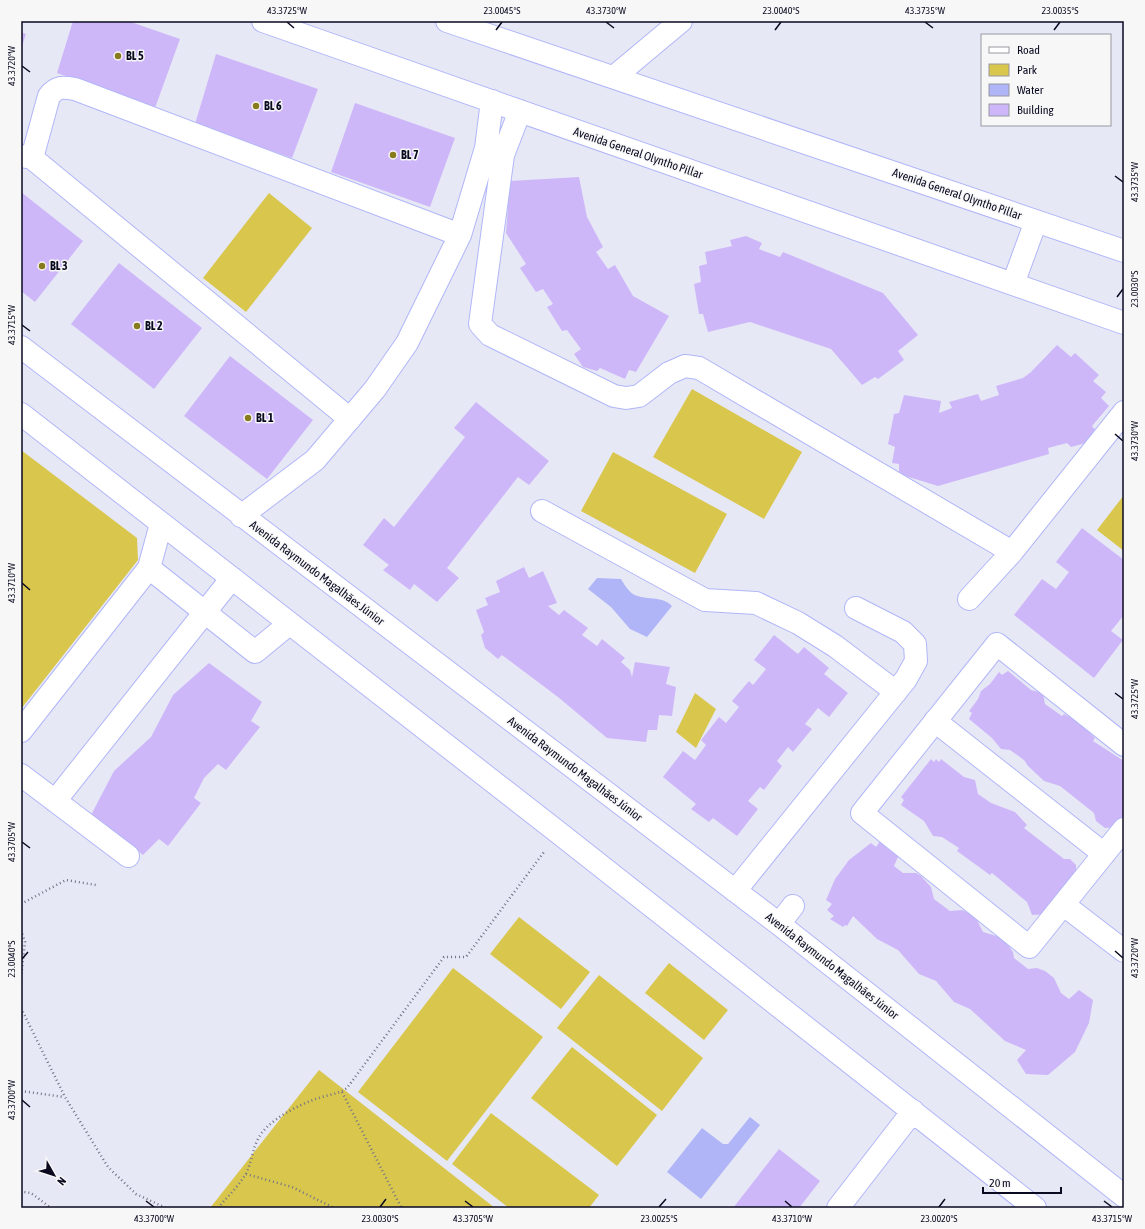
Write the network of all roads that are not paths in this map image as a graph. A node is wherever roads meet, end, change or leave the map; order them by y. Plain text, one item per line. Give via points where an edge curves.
1 (263, 21) edge
2 (447, 21) edge
3 (681, 21) edge
4 (614, 77) junction
5 (492, 101) junction
6 (520, 111) junction
7 (26, 157) edge
8 (1036, 221) junction
9 (460, 235) junction
10 (1124, 251) edge
11 (1013, 284) junction
12 (1124, 323) edge
13 (21, 347) edge
14 (1124, 412) edge
15 (21, 414) edge
16 (350, 419) junction
17 (542, 511) dead end
18 (241, 516) junction
19 (161, 524) junction
20 (1012, 552) junction
21 (149, 568) junction
22 (232, 578) junction
23 (969, 599) dead end
24 (856, 608) dead end
25 (205, 614) junction
26 (289, 624) junction
27 (896, 692) junction
28 (935, 721) junction
29 (21, 731) edge
30 (1124, 745) edge
31 (21, 775) edge
32 (55, 801) junction
33 (1124, 830) edge
34 (1104, 854) junction
35 (128, 856) dead end
36 (735, 891) junction
37 (1064, 905) junction
38 (793, 906) dead end
39 (779, 924) junction
40 (1124, 951) edge
41 (913, 1111) junction
42 (1124, 1196) edge
43 (838, 1208) edge
44 (1035, 1208) edge

1 - 5 street, Avenida General Olyntho Pillar
2 - 4 street, Avenida General Olyntho Pillar
3 - 4 street
4 - 8 street, Avenida General Olyntho Pillar
5 - 6 street, Avenida General Olyntho Pillar
5 - 9 street via 486,148
6 - 11 street, Avenida General Olyntho Pillar
6 - 20 street via 503,155 480,324 490,335 614,396 626,398 639,396 669,373 685,366 699,368
7 - 9 street via 55,89 75,89
7 - 16 street
8 - 10 street, Avenida General Olyntho Pillar
8 - 11 street, Avenida General Olyntho Pillar
9 - 16 street via 408,343
11 - 12 street, Avenida General Olyntho Pillar
13 - 18 street, Avenida Raymundo Magalhães Júnior
14 - 20 street
15 - 19 street
16 - 18 street via 315,460
17 - 27 street via 705,600 756,603 798,624 835,646
18 - 36 street, Avenida Raymundo Magalhães Júnior
19 - 21 street
19 - 22 street
20 - 23 street
21 - 25 street
21 - 29 street
22 - 25 street
22 - 26 street
24 - 27 street via 903,632 915,644 916,661
25 - 26 street via 255,652
25 - 32 street
26 - 41 street
27 - 36 street
28 - 30 street via 997,644
28 - 34 street
28 - 37 street via 862,813 1030,947
31 - 32 street
32 - 35 street
33 - 34 street
34 - 37 street
36 - 39 street, Avenida Raymundo Magalhães Júnior
37 - 40 street
38 - 39 street
39 - 42 street, Avenida Raymundo Magalhães Júnior
41 - 43 street
41 - 44 street

